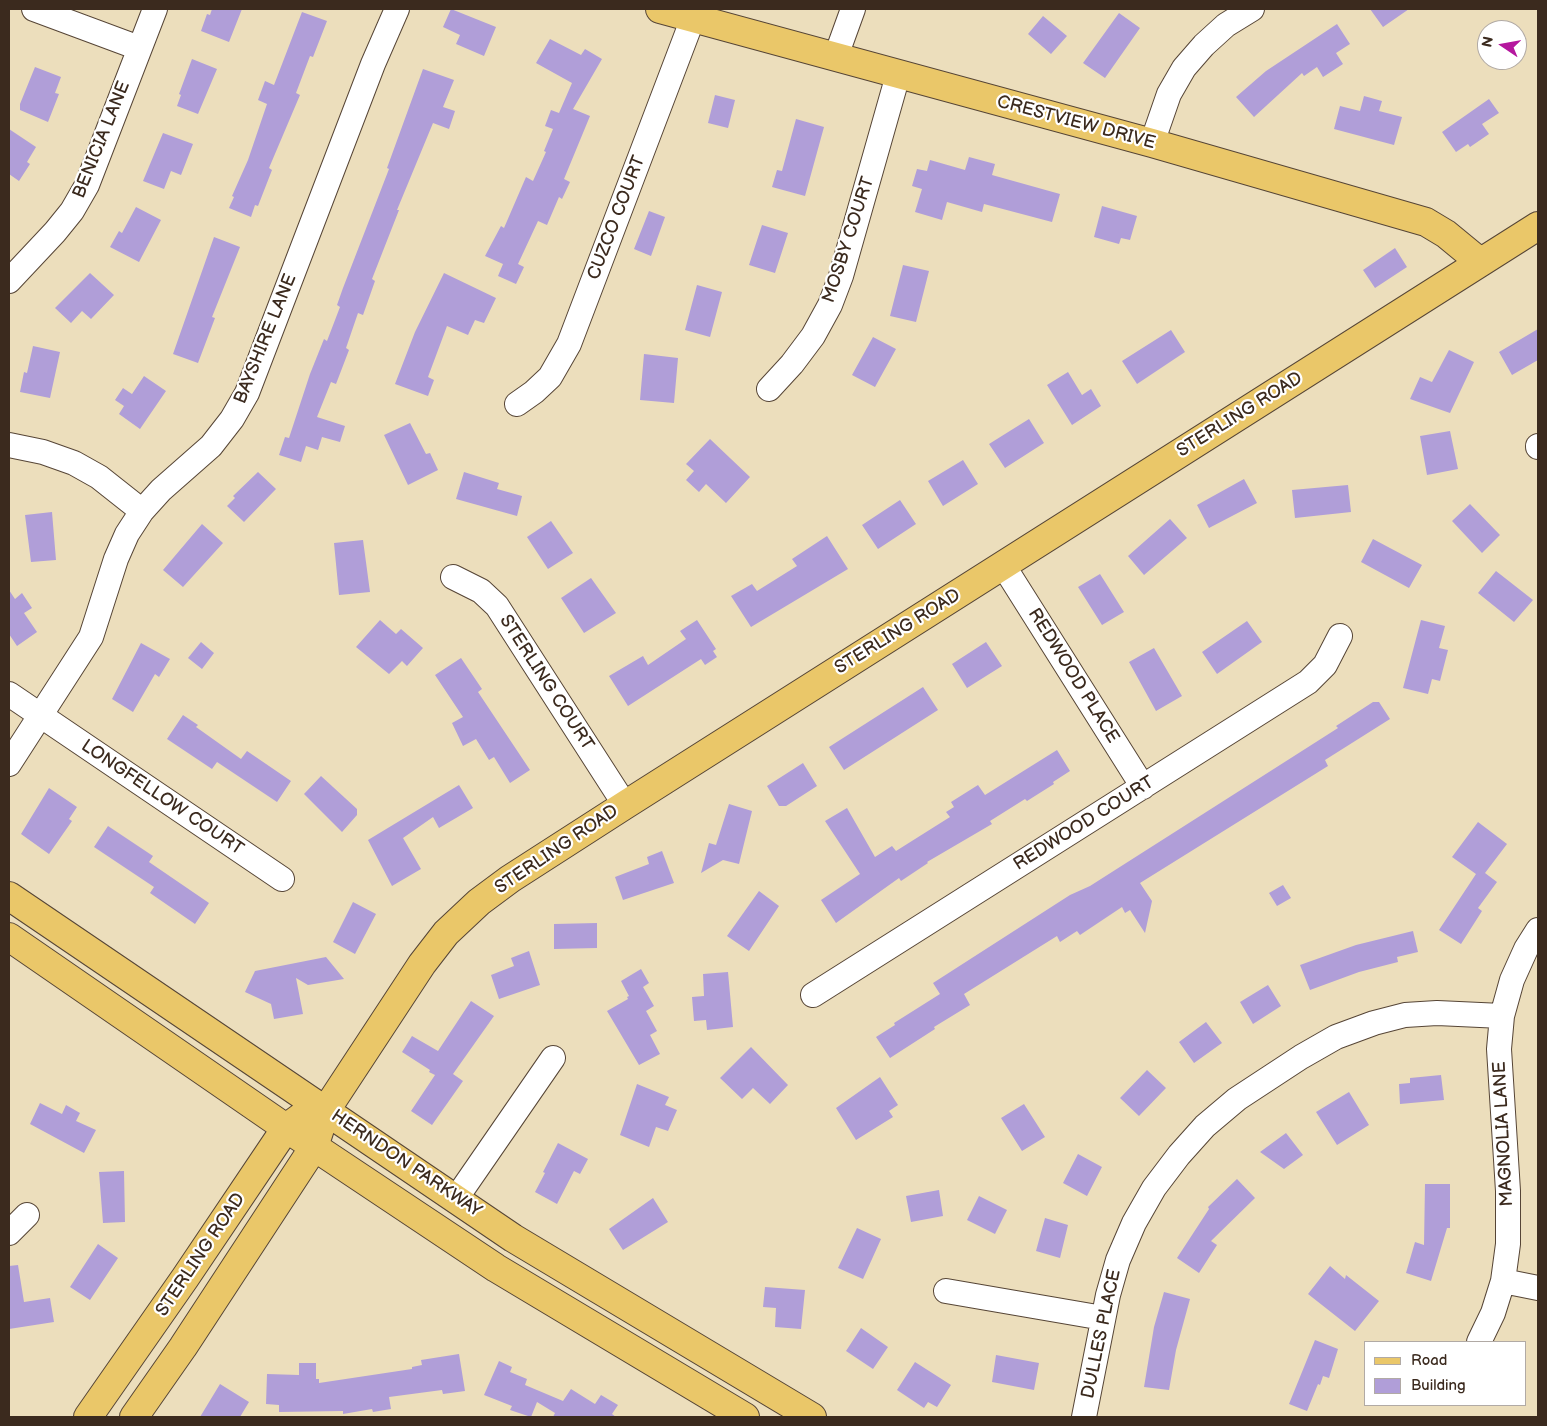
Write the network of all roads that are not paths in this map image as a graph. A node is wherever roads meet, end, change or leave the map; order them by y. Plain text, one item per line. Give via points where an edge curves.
1 (34, 9) edge
2 (155, 9) edge
3 (397, 9) edge
4 (660, 9) edge
5 (853, 9) edge
6 (1252, 9) edge
7 (693, 18) junction
8 (139, 48) junction
9 (836, 56) junction
10 (898, 75) junction
11 (1152, 143) junction
12 (1538, 226) edge
13 (1480, 262) junction
14 (9, 281) edge
15 (769, 389) dead end
16 (517, 404) dead end
17 (9, 446) edge
18 (142, 511) junction
19 (1003, 565) junction
20 (453, 577) dead end
21 (1340, 636) dead end
22 (9, 694) edge
23 (42, 716) junction
24 (9, 764) edge
25 (1143, 787) junction
26 (625, 805) junction
27 (282, 880) dead end
28 (9, 896) edge
29 (1538, 930) edge
30 (9, 937) edge
31 (813, 995) dead end
32 (1502, 1016) junction
33 (553, 1058) dead end
34 (326, 1110) junction
35 (286, 1128) junction
36 (314, 1147) junction
37 (455, 1200) junction
38 (27, 1215) dead end
39 (9, 1233) edge
40 (1503, 1281) junction
41 (1538, 1288) edge
42 (946, 1291) dead end
43 (1103, 1318) junction
44 (1479, 1341) edge
45 (88, 1417) edge
46 (134, 1417) edge
47 (745, 1417) edge
48 (812, 1417) edge
49 (1084, 1417) edge

1 - 8 street
2 - 8 street, BENICIA LANE
3 - 18 street, BAYSHIRE LANE via 247,393 211,446
4 - 7 main road, CRESTVIEW DRIVE
5 - 9 street
6 - 11 street via 1226,25 1184,68 1169,94
7 - 9 main road, CRESTVIEW DRIVE
7 - 16 street, CUZCO COURT via 569,344 550,377
8 - 14 street, BENICIA LANE via 87,185 55,232
9 - 10 main road, CRESTVIEW DRIVE
10 - 11 main road, CRESTVIEW DRIVE
10 - 15 street, MOSBY COURT via 841,276 830,304 813,336
11 - 13 main road, CRESTVIEW DRIVE via 1426,222
12 - 13 main road, STERLING ROAD
13 - 19 main road, STERLING ROAD
17 - 18 street via 43,452 74,463 99,477
18 - 23 street, BAYSHIRE LANE via 116,560 92,637
19 - 25 street, REDWOOD PLACE
19 - 26 main road, STERLING ROAD
20 - 26 street, STERLING COURT via 481,591 497,606
21 - 25 street, REDWOOD COURT via 1324,665 1308,682
22 - 23 street, LONGFELLOW COURT
23 - 24 street, BAYSHIRE LANE
23 - 27 street, LONGFELLOW COURT
25 - 31 street, REDWOOD COURT
26 - 34 main road, STERLING ROAD via 510,879 446,933
28 - 34 main road, HERNDON PARKWAY
29 - 32 street, MAGNOLIA LANE via 1512,980
30 - 35 main road, HERNDON PARKWAY
32 - 40 street, MAGNOLIA LANE via 1499,1050 1508,1191 1508,1244
32 - 43 street, DULLES PLACE via 1437,1013 1374,1023 1301,1057 1237,1099 1205,1126 1154,1188 1118,1260
33 - 37 street
34 - 35 main road, STERLING ROAD via 303,1116
34 - 36 main road, STERLING ROAD
34 - 37 main road, HERNDON PARKWAY
35 - 36 main road, HERNDON PARKWAY
35 - 45 main road, STERLING ROAD
36 - 46 main road, STERLING ROAD
36 - 47 main road, HERNDON PARKWAY via 496,1268
37 - 48 main road, HERNDON PARKWAY via 512,1238
38 - 39 street
40 - 41 street
40 - 44 street, MAGNOLIA LANE
42 - 43 street
43 - 49 street, DULLES PLACE

